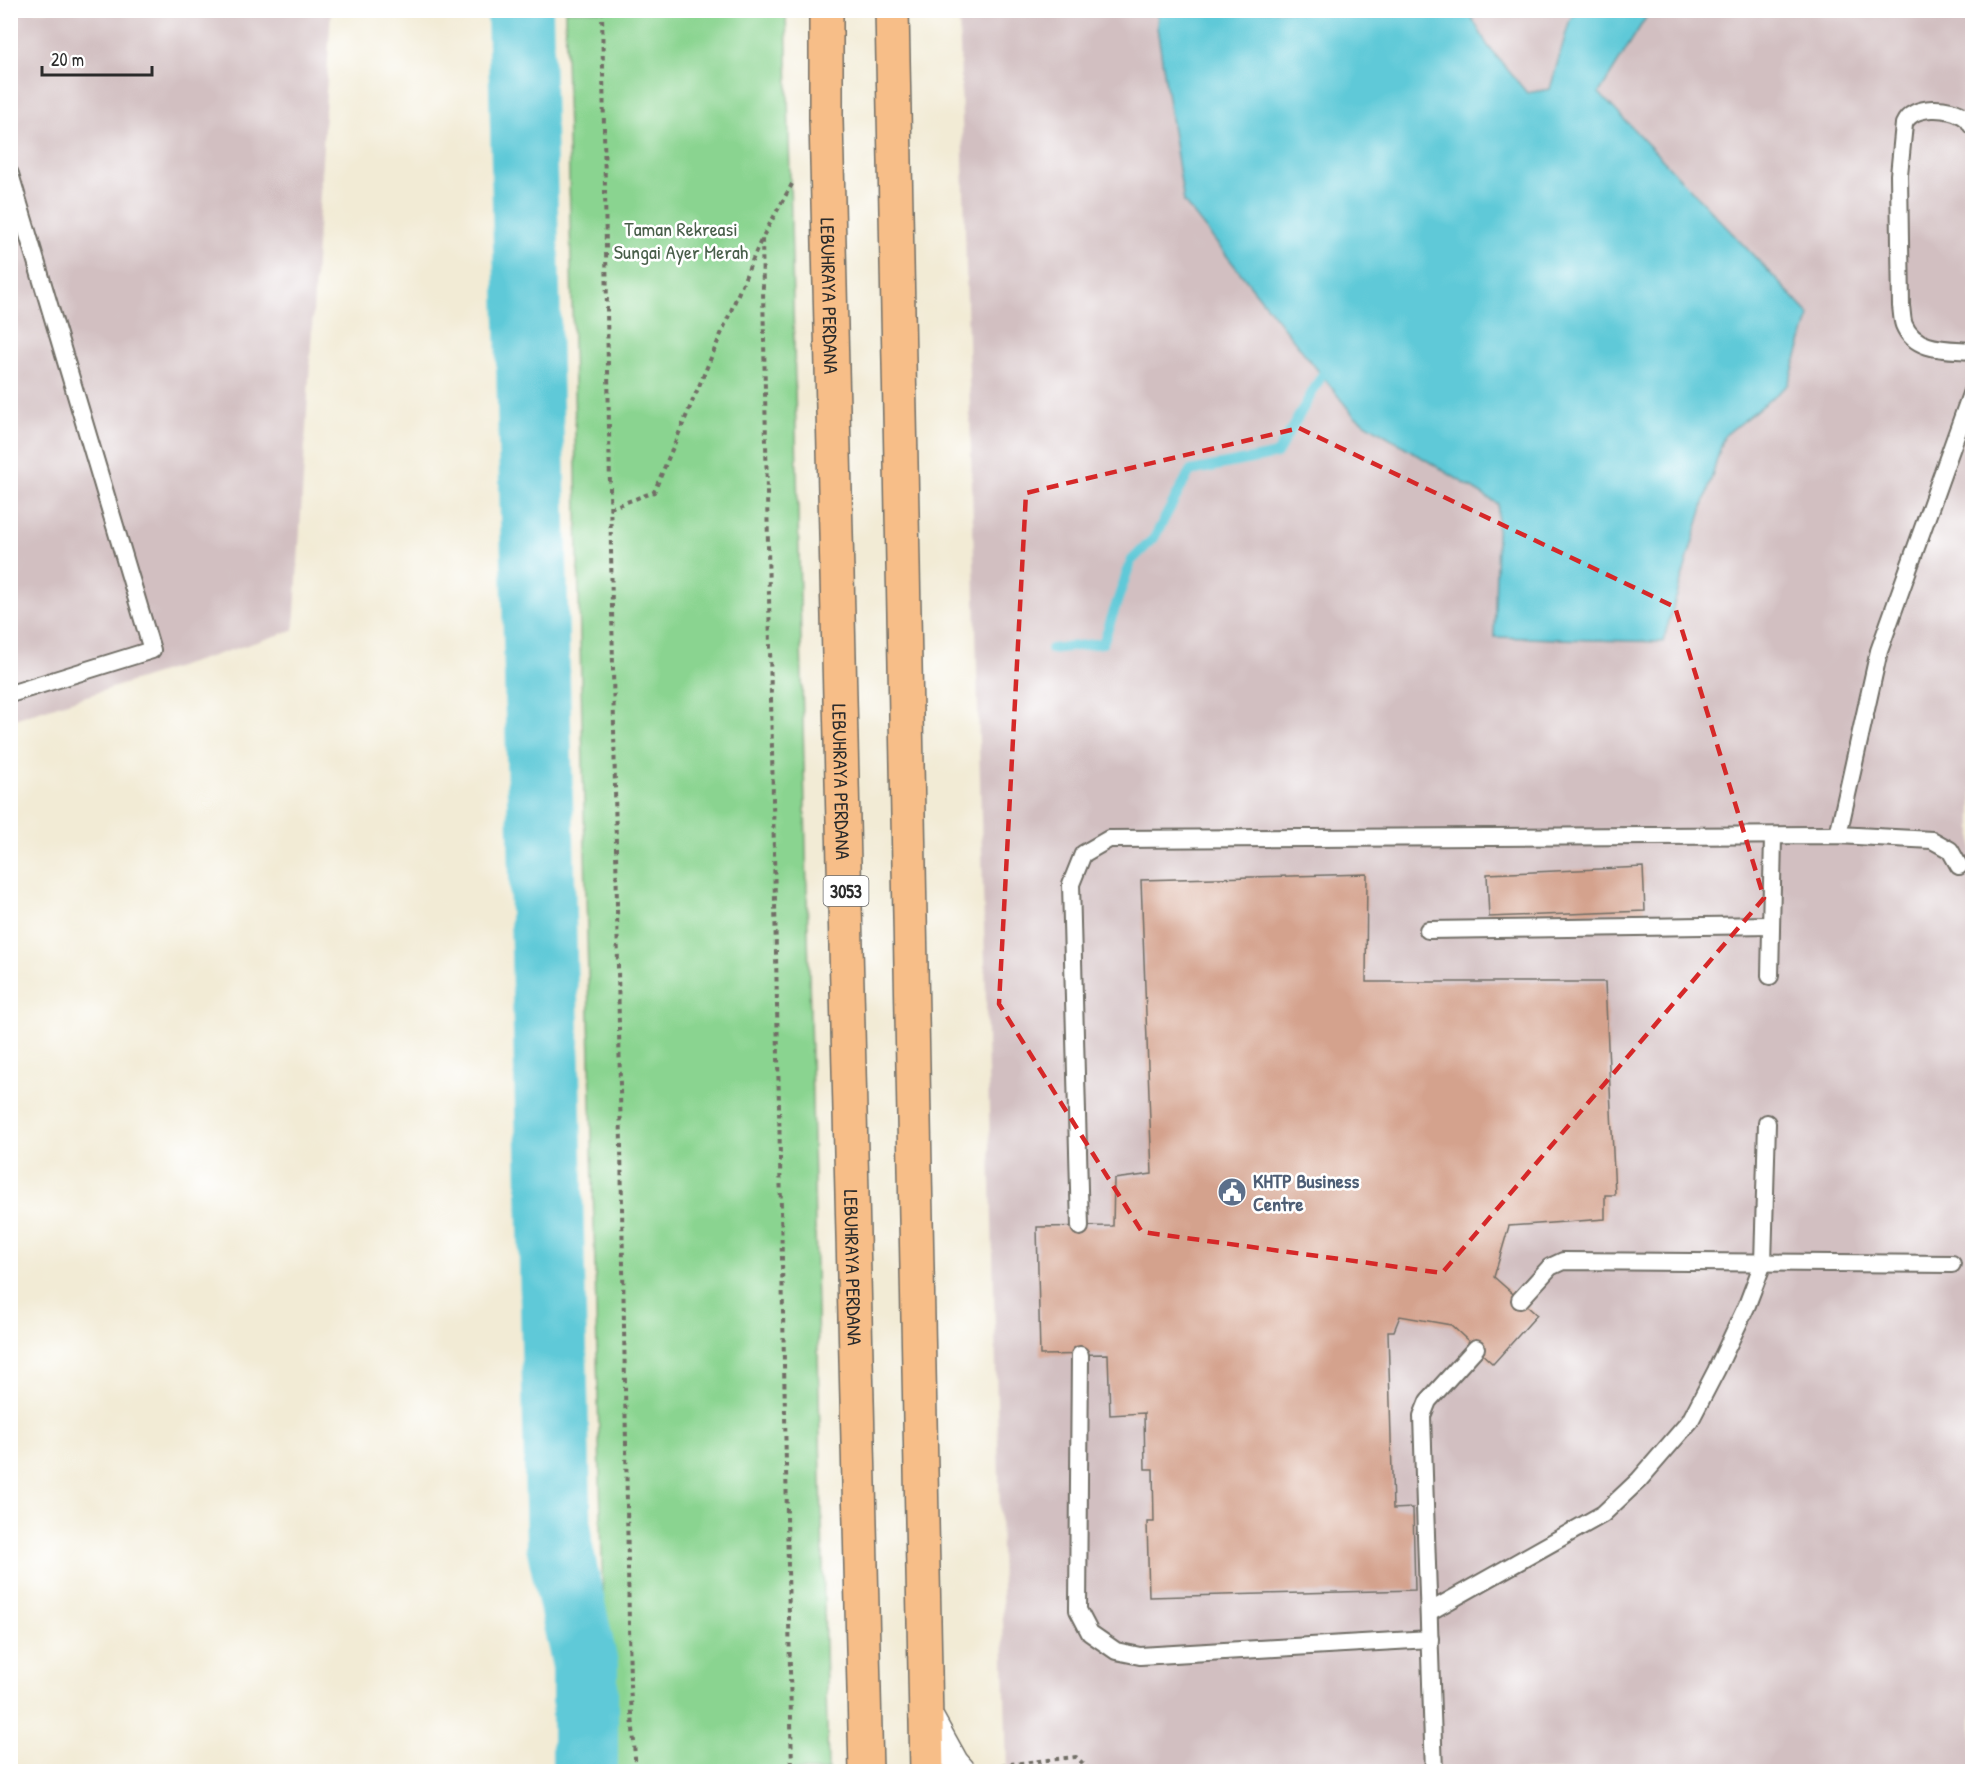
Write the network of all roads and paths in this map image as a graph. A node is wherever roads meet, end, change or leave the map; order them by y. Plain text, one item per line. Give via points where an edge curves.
1 (602, 10) edge
2 (826, 10) edge
3 (892, 10) edge
4 (1972, 126) edge
5 (10, 174) edge
6 (794, 179) dead end
7 (762, 238) junction
8 (1972, 351) edge
9 (1972, 391) edge
10 (610, 508) junction
11 (10, 694) edge
12 (1838, 835) junction
13 (1773, 837) junction
14 (1959, 866) dead end
15 (1771, 925) junction
16 (1428, 930) dead end
17 (1770, 976) dead end
18 (1767, 1123) dead end
19 (1080, 1227) dead end
20 (1763, 1263) junction
21 (1952, 1263) dead end
22 (1520, 1300) dead end
23 (1476, 1348) dead end
24 (1080, 1354) dead end
25 (1429, 1612) junction
26 (1430, 1639) junction
27 (926, 1717) junction
28 (636, 1772) edge
29 (792, 1772) edge
30 (866, 1772) edge
31 (927, 1772) edge
32 (959, 1772) edge
33 (1434, 1772) edge

1 - 10 path
2 - 30 main road, LEBUHRAYA PERDANA / 3053
3 - 27 main road
4 - 8 lane via 1966,118 1946,109 1929,109 1906,118 1899,175 1904,325 1916,342 1938,349
5 - 11 lane via 152,650
6 - 7 path
7 - 10 path via 654,492
7 - 29 path
9 - 12 lane via 1879,651
10 - 28 path via 630,1673
12 - 13 lane
12 - 14 lane via 1932,840 1950,850
13 - 15 lane
13 - 19 lane via 1110,839 1083,854 1071,884
15 - 16 lane
15 - 17 lane
18 - 20 lane
20 - 21 lane
20 - 22 lane via 1563,1261 1550,1267
20 - 25 lane via 1690,1420 1639,1480 1603,1514
23 - 25 lane via 1428,1401 1422,1416
24 - 26 lane via 1078,1610 1090,1633 1116,1652 1140,1656
25 - 26 lane
26 - 33 lane
27 - 31 main road
27 - 32 street

